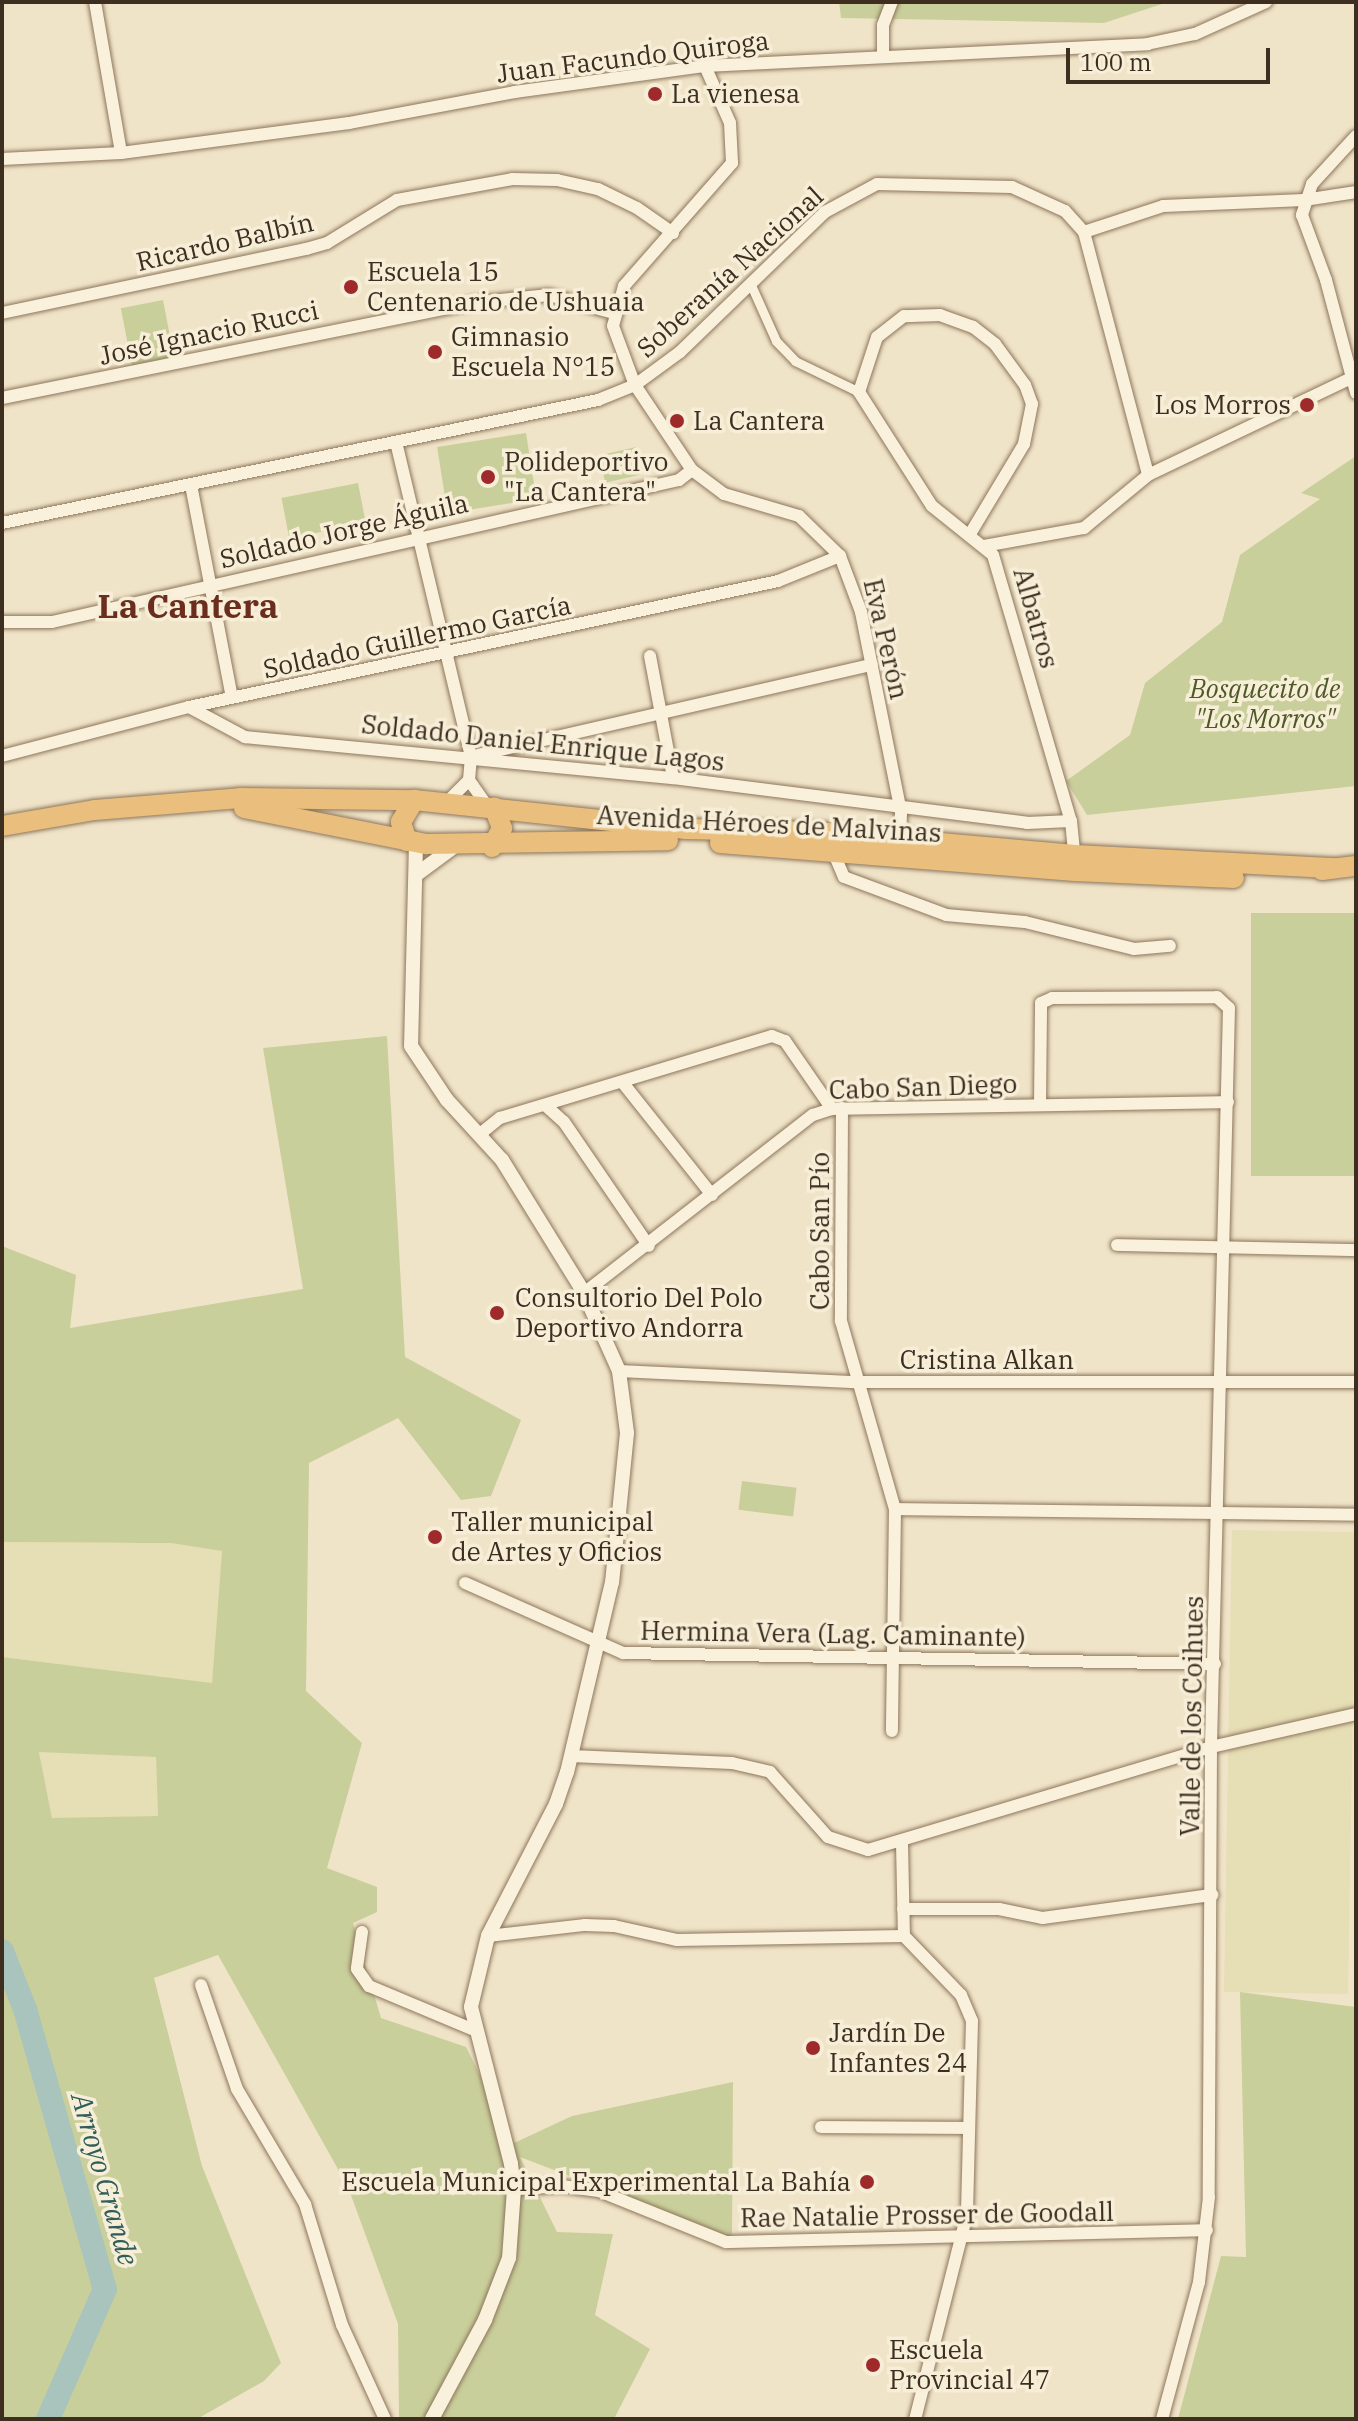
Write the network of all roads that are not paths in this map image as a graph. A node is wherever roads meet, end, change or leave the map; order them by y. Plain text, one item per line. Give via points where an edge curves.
1 (95, 2) edge
2 (892, 2) edge
3 (1266, 2) edge
4 (883, 55) junction
5 (705, 66) junction
6 (1356, 136) edge
7 (121, 153) junction
8 (2, 159) edge
9 (1356, 192) edge
10 (1304, 200) junction
11 (1084, 232) junction
12 (673, 233) junction
13 (751, 285) junction
14 (2, 313) edge
15 (614, 313) junction
16 (1349, 379) junction
17 (635, 385) junction
18 (859, 392) junction
19 (1356, 393) edge
20 (2, 398) edge
21 (396, 442) junction
22 (692, 470) junction
23 (1148, 475) junction
24 (191, 485) junction
25 (2, 523) edge
26 (970, 534) junction
27 (419, 537) junction
28 (984, 546) junction
29 (840, 556) junction
30 (210, 584) junction
31 (2, 622) edge
32 (444, 655) junction
33 (650, 656) dead end
34 (872, 665) junction
35 (232, 697) junction
36 (189, 707) junction
37 (660, 713) junction
38 (2, 756) edge
39 (471, 757) junction
40 (673, 778) junction
41 (469, 780) junction
42 (414, 800) junction
43 (204, 802) junction
44 (447, 802) junction
45 (900, 805) junction
46 (491, 806) junction
47 (1071, 821) junction
48 (2, 826) edge
49 (411, 842) junction
50 (456, 846) junction
51 (492, 847) junction
52 (900, 847) junction
53 (832, 849) junction
54 (1075, 863) junction
55 (1356, 866) edge
56 (417, 874) junction
57 (1170, 946) dead end
58 (623, 1083) junction
59 (1228, 1102) junction
60 (545, 1105) junction
61 (1040, 1105) junction
62 (837, 1108) junction
63 (480, 1134) junction
64 (712, 1195) junction
65 (1117, 1245) dead end
66 (649, 1246) junction
67 (1224, 1247) junction
68 (1356, 1250) edge
69 (584, 1293) junction
70 (619, 1371) junction
71 (856, 1382) junction
72 (1356, 1382) edge
73 (1220, 1383) junction
74 (895, 1509) junction
75 (1356, 1515) edge
76 (1217, 1517) junction
77 (465, 1583) dead end
78 (597, 1644) junction
79 (896, 1655) junction
80 (1215, 1664) junction
81 (1356, 1714) edge
82 (892, 1731) dead end
83 (1211, 1747) junction
84 (571, 1756) junction
85 (902, 1843) junction
86 (1212, 1895) junction
87 (903, 1909) junction
88 (362, 1932) dead end
89 (488, 1936) junction
90 (904, 1936) junction
91 (201, 1985) dead end
92 (472, 2029) junction
93 (821, 2127) dead end
94 (969, 2128) junction
95 (514, 2189) junction
96 (1207, 2230) junction
97 (961, 2236) junction
98 (385, 2419) edge
99 (432, 2419) edge
100 (915, 2419) edge
101 (1162, 2419) edge

1 - 7 street
2 - 4 street via 883,25
3 - 4 street, Juan Facundo Quiroga via 1195,34 1147,44
4 - 5 street, Juan Facundo Quiroga
5 - 7 street, Juan Facundo Quiroga
5 - 12 street via 730,123 732,163
6 - 10 street
7 - 8 street, Juan Facundo Quiroga
9 - 10 street
10 - 11 street via 1163,206
10 - 16 street via 1302,215 1326,280
11 - 13 street, Soberanía Nacional via 1065,211 1012,187 877,184 825,212
11 - 23 street
12 - 14 street, Ricardo Balbín via 598,189 557,180 512,179 397,200 327,243 306,249
12 - 15 street via 624,286
13 - 17 street, Soberanía Nacional via 680,352
13 - 18 street via 776,341 795,361
15 - 17 street, Eva Perón via 621,357
15 - 20 street, José Ignacio Rucci via 549,295 368,322
16 - 19 street
16 - 23 street
17 - 21 street, Soberanía Nacional via 598,400
17 - 22 street, Eva Perón
18 - 26 street, Albatros via 932,506
18 - 26 street via 877,337 904,316 940,315 973,327 995,344 1025,385 1032,404 1030,423 1024,444
21 - 24 street, Soberanía Nacional
21 - 27 street
22 - 27 street, Soldado Jorge Águila via 679,480
22 - 29 street, Eva Perón via 724,494 799,516
23 - 28 street via 1084,528
24 - 25 street, Soberanía Nacional
24 - 30 street
26 - 28 street, Albatros
27 - 30 street, Soldado Jorge Águila
27 - 32 street
28 - 47 street, Albatros via 1000,571
29 - 32 street, Soldado Guillermo García via 778,581
29 - 34 street, Eva Perón via 854,584
30 - 31 street, Soldado Jorge Águila via 52,622
30 - 35 street
32 - 35 street, Soldado Guillermo García
32 - 39 street
33 - 37 street
34 - 37 street
34 - 45 street, Eva Perón
35 - 36 street, Soldado Guillermo García
36 - 38 street, Soldado Guillermo García
36 - 39 street, Soldado Daniel Enrique Lagos via 245,737
37 - 39 street
37 - 40 street
39 - 40 street, Soldado Daniel Enrique Lagos
39 - 41 street
40 - 45 street, Soldado Daniel Enrique Lagos
41 - 44 street
41 - 46 street
42 - 43 highway, Avenida Héroes de Malvinas
42 - 44 highway, Avenida Héroes de Malvinas
42 - 49 highway via 401,822
43 - 48 highway, Avenida Héroes de Malvinas via 95,810
43 - 49 highway, Avenida Héroes de Malvinas
44 - 46 highway, Avenida Héroes de Malvinas
45 - 47 street, Soldado Daniel Enrique Lagos via 1027,823
45 - 52 street, Eva Perón
46 - 51 highway via 502,828
46 - 52 highway, Avenida Héroes de Malvinas
47 - 54 street, Albatros
49 - 50 highway, Avenida Héroes de Malvinas
49 - 56 street
50 - 51 highway, Avenida Héroes de Malvinas
50 - 56 street
51 - 53 highway, Avenida Héroes de Malvinas via 638,839
52 - 53 highway, Avenida Héroes de Malvinas
52 - 54 highway, Avenida Héroes de Malvinas
53 - 57 street via 844,877 946,915 1025,922 1134,949
54 - 55 highway, Avenida Héroes de Malvinas
56 - 63 street via 411,1046 420,1067
58 - 60 street
58 - 62 street via 780,1036
58 - 64 street
59 - 61 street, Cabo San Diego
59 - 61 street, Valle de los Coihues via 1229,1008 1217,997 1052,998 1041,1003
59 - 67 street, Valle de los Coihues
60 - 63 street via 500,1118
60 - 66 street via 564,1122
61 - 62 street, Cabo San Diego
62 - 64 street, Cabo San Diego via 813,1115
62 - 71 street, Cabo San Pío via 840,1303
63 - 69 street via 537,1213
64 - 66 street, Cabo San Diego
65 - 67 street
66 - 69 street, Cabo San Diego
67 - 68 street
67 - 73 street, Valle de los Coihues
69 - 70 street
70 - 71 street, Cristina Alkan
70 - 78 street via 626,1404 623,1493
71 - 73 street, Cristina Alkan
71 - 74 street, Cabo San Pío
72 - 73 street, Cristina Alkan
73 - 76 street, Valle de los Coihues
74 - 76 street
74 - 79 street, Cabo San Pío
75 - 76 street
76 - 80 street, Valle de los Coihues
77 - 78 street, Hermina Vera (Lag. Caminante)
78 - 79 street, Hermina Vera (Lag. Caminante) via 623,1653
78 - 84 street
79 - 80 street, Hermina Vera (Lag. Caminante)
79 - 82 street, Cabo San Pío
80 - 83 street, Valle de los Coihues
81 - 83 street
83 - 85 street
83 - 86 street, Valle de los Coihues
84 - 85 street via 732,1763 770,1772 828,1837 868,1850
84 - 89 street via 556,1804
85 - 87 street
86 - 87 street via 1043,1918 999,1909
86 - 96 street, Valle de los Coihues
87 - 90 street
88 - 92 street via 357,1969 369,1986
89 - 90 street via 585,1925 677,1940 868,1941
89 - 92 street via 471,2007
90 - 94 street via 967,2004 972,2021
91 - 98 street via 237,2089 305,2204 342,2325
92 - 95 street
93 - 94 street
94 - 97 street via 967,2214
95 - 97 street, Rae Natalie Prosser de Goodall via 562,2186 599,2191 726,2242
95 - 99 street via 513,2234 503,2278
96 - 97 street, Rae Natalie Prosser de Goodall
96 - 101 street, Valle de los Coihues via 1199,2282
97 - 100 street

